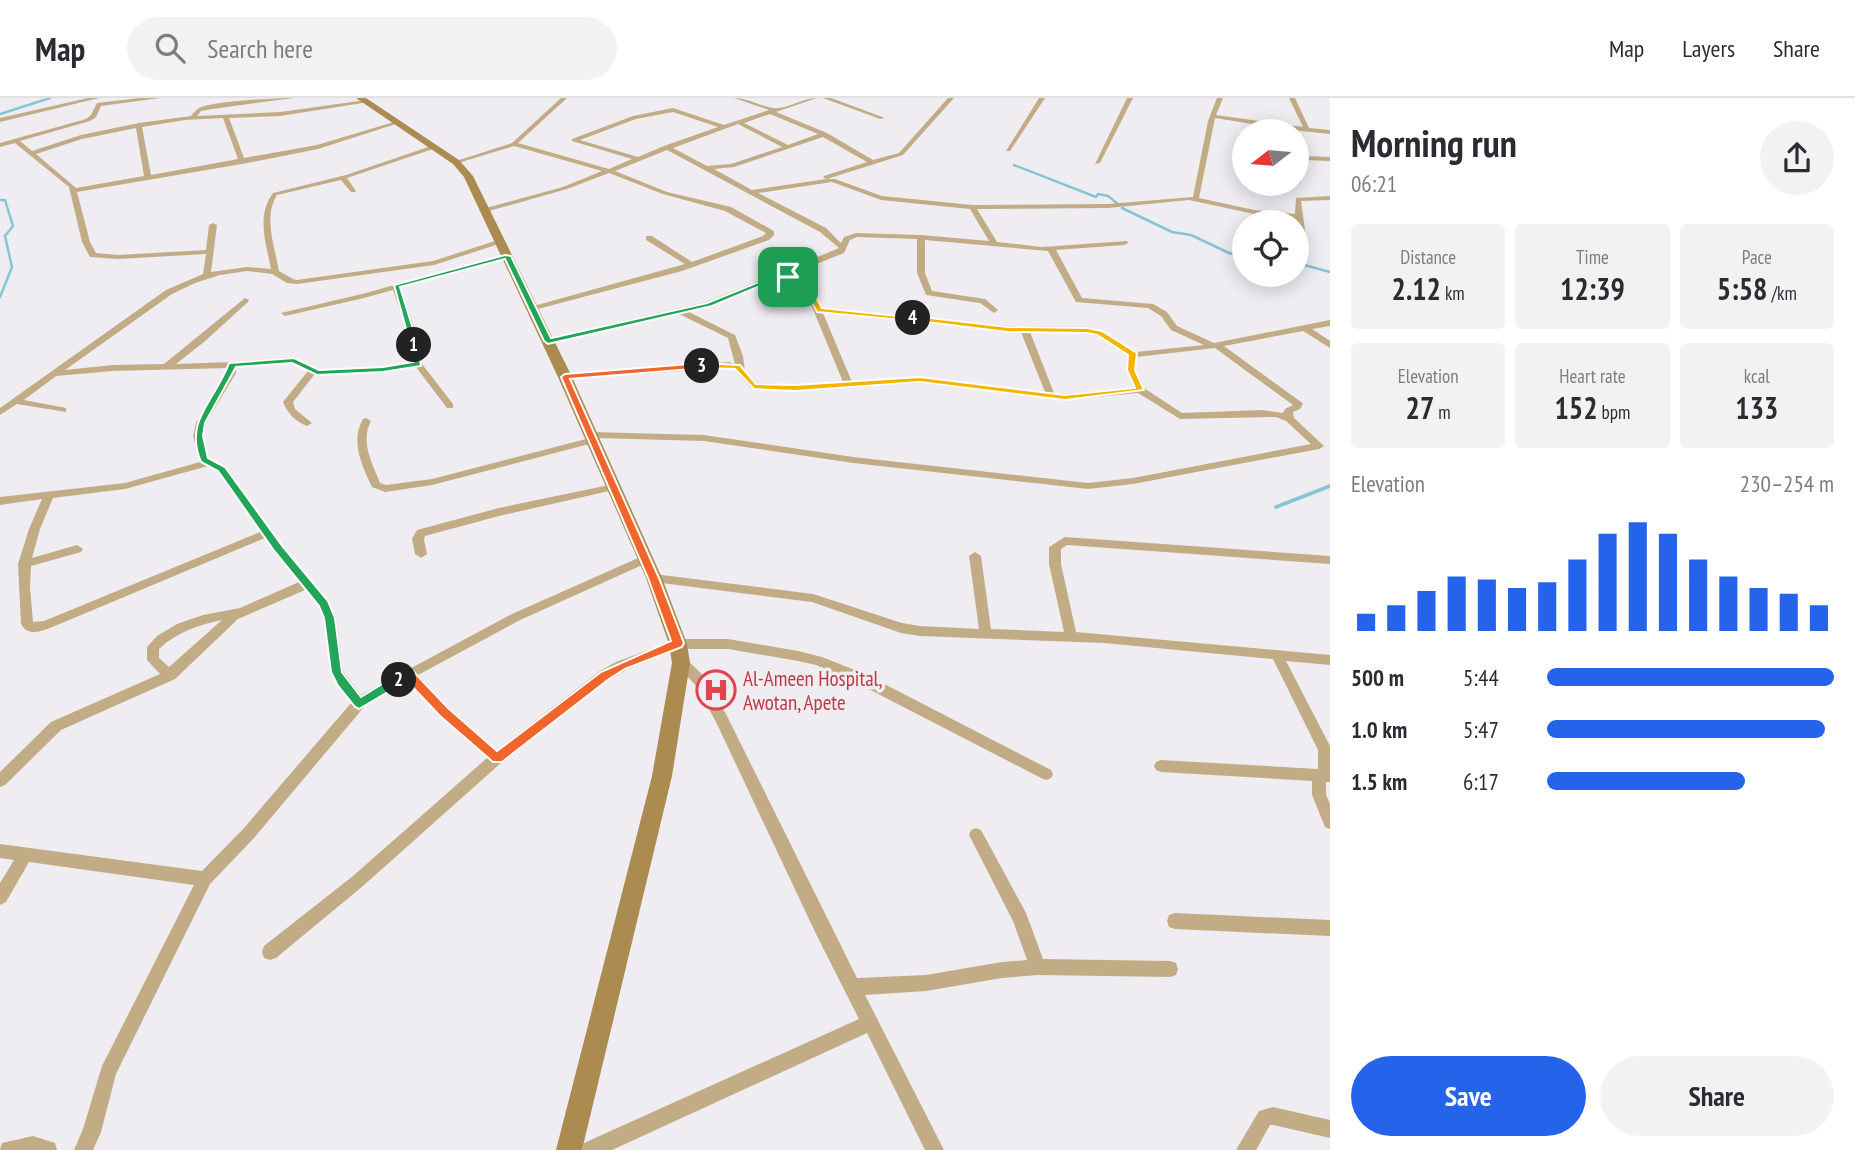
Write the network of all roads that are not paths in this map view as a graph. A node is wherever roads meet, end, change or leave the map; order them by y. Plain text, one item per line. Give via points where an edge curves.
1 (96, 98) edge
2 (153, 98) edge
3 (291, 98) edge
4 (564, 98) edge
5 (737, 98) edge
6 (814, 98) edge
7 (826, 98) edge
8 (951, 98) edge
9 (1042, 98) edge
10 (1130, 98) edge
11 (1220, 98) edge
12 (1292, 98) edge
13 (363, 100) edge
14 (772, 111) junction
15 (1213, 116) junction
16 (192, 118) junction
17 (226, 118) junction
18 (882, 118) dead end
19 (1302, 119) edge
20 (0, 120) edge
21 (1232, 120) edge
22 (396, 122) junction
23 (738, 122) junction
24 (139, 125) junction
25 (724, 127) junction
26 (1309, 128) edge
27 (1330, 132) edge
28 (825, 134) junction
29 (15, 140) junction
30 (514, 144) junction
31 (0, 145) edge
32 (433, 147) junction
33 (666, 147) junction
34 (788, 147) junction
35 (1008, 150) dead end
36 (31, 153) junction
37 (1309, 158) edge
38 (638, 159) junction
39 (1330, 159) edge
40 (242, 162) junction
41 (456, 162) junction
42 (871, 162) junction
43 (1097, 163) dead end
44 (706, 168) junction
45 (610, 171) junction
46 (342, 177) junction
47 (148, 178) junction
48 (815, 180) junction
49 (75, 190) junction
50 (353, 191) dead end
51 (750, 192) junction
52 (1196, 198) junction
53 (1300, 198) joint
54 (1330, 198) edge
55 (972, 207) junction
56 (1246, 210) edge
57 (1296, 210) edge
58 (485, 211) junction
59 (213, 225) dead end
60 (921, 237) junction
61 (649, 238) dead end
62 (1124, 243) dead end
63 (994, 244) junction
64 (843, 248) junction
65 (504, 249) junction
66 (1051, 249) junction
67 (209, 252) junction
68 (691, 265) junction
69 (275, 272) junction
70 (207, 275) junction
71 (788, 277) junction
72 (396, 286) junction
73 (245, 300) dead end
74 (533, 309) junction
75 (820, 310) junction
76 (994, 310) dead end
77 (680, 311) junction
78 (285, 313) dead end
79 (1330, 323) edge
80 (1304, 328) junction
81 (1025, 330) junction
82 (548, 341) junction
83 (1330, 345) edge
84 (1215, 346) junction
85 (1134, 355) junction
86 (418, 364) junction
87 (232, 365) junction
88 (166, 367) junction
89 (312, 372) junction
90 (741, 372) junction
91 (52, 374) junction
92 (565, 377) junction
93 (849, 385) junction
94 (1140, 390) junction
95 (1051, 396) junction
96 (16, 401) junction
97 (450, 406) dead end
98 (63, 410) dead end
99 (0, 412) edge
100 (1289, 419) junction
101 (366, 421) dead end
102 (307, 423) dead end
103 (592, 438) junction
104 (207, 463) junction
105 (614, 487) junction
106 (49, 496) junction
107 (0, 501) edge
108 (267, 533) junction
109 (77, 549) dead end
110 (421, 554) dead end
111 (975, 556) dead end
112 (645, 558) junction
113 (1330, 559) edge
114 (24, 564) junction
115 (654, 578) junction
116 (307, 584) junction
117 (242, 611) junction
118 (986, 635) junction
119 (1071, 637) junction
120 (678, 643) junction
121 (1277, 655) junction
122 (1330, 660) edge
123 (681, 663) junction
124 (409, 674) junction
125 (170, 675) junction
126 (359, 704) junction
127 (497, 758) junction
128 (1161, 766) dead end
129 (1046, 774) dead end
130 (1326, 776) edge
131 (0, 781) edge
132 (1330, 822) edge
133 (976, 835) dead end
134 (0, 850) edge
135 (25, 855) junction
136 (205, 879) junction
137 (0, 897) edge
138 (1175, 921) dead end
139 (1330, 928) edge
140 (270, 952) dead end
141 (1038, 967) junction
142 (1170, 969) dead end
143 (852, 987) junction
144 (870, 1023) junction
145 (1330, 1129) edge
146 (9, 1150) edge
147 (48, 1150) edge
148 (83, 1150) edge
149 (569, 1150) edge
150 (591, 1150) edge
151 (935, 1150) edge
152 (1245, 1150) edge

1 - 20 street
2 - 29 street via 99,104 97,114 88,120
3 - 16 street via 212,107 199,110
4 - 30 street
5 - 14 street
6 - 14 street
7 - 18 street
8 - 42 street via 901,154
9 - 35 street
10 - 43 street
11 - 15 street
12 - 19 street
13 - 17 street
13 - 22 main road
14 - 23 street
14 - 28 street
15 - 21 street
15 - 52 street
16 - 17 street
16 - 24 street
17 - 40 street
22 - 32 main road
22 - 40 street via 318,147
23 - 25 street
23 - 34 street
24 - 36 street
24 - 47 street
25 - 33 street
25 - 38 street via 673,110 635,117 574,140
26 - 27 street
28 - 34 street
28 - 42 street
29 - 31 street
29 - 36 street
30 - 41 street
30 - 45 street
32 - 41 main road
32 - 46 street
33 - 38 street
33 - 44 street
34 - 44 street via 732,166
36 - 49 street
37 - 39 street
38 - 45 street
40 - 47 street
41 - 58 main road
42 - 48 street
44 - 51 street
45 - 58 street
45 - 68 street via 665,193 728,209 771,233
46 - 50 street
46 - 69 street via 271,197 267,213
47 - 49 street
48 - 51 street
48 - 55 street via 833,180 880,198
49 - 67 street via 86,243 93,255
51 - 64 street via 823,230
52 - 55 street via 1108,206
52 - 56 street
53 - 54 street
53 - 57 street
55 - 63 street
58 - 65 main road
59 - 67 street
60 - 63 street
60 - 64 street via 856,235 847,239
60 - 76 street via 919,258 929,293 982,301
61 - 68 street
62 - 66 street
63 - 66 street
64 - 71 street
65 - 69 street via 314,280 289,282
65 - 72 street
65 - 74 main road
66 - 84 street via 1079,300 1150,306 1161,311 1174,328
67 - 70 street
68 - 74 street
69 - 70 street
70 - 91 street via 170,292
71 - 75 street via 806,285
71 - 77 street via 776,277
72 - 78 street
72 - 86 street
73 - 88 street
74 - 82 main road
75 - 81 street
75 - 93 street
77 - 82 street
77 - 90 street via 732,337
79 - 80 street
80 - 83 street
80 - 84 street
81 - 85 street via 1096,332
81 - 95 street
82 - 92 main road
84 - 85 street
84 - 100 street via 1298,404 1288,411
85 - 94 street via 1131,370
86 - 89 street
86 - 97 street
87 - 88 street
87 - 89 street via 294,360
87 - 104 street via 201,423 198,436
88 - 91 street
89 - 102 street via 288,402
90 - 92 street via 734,366 692,366
90 - 93 street via 754,386
91 - 96 street
92 - 103 main road
93 - 95 street via 920,380
94 - 95 street
94 - 100 street via 1187,418 1262,413
96 - 98 street
96 - 99 street
100 - 103 street via 1319,446 1088,486 704,438
101 - 103 street via 360,435 363,448 376,485 385,489 432,482
103 - 105 main road
104 - 106 street via 125,486
104 - 108 street via 222,469
105 - 110 street via 421,533
105 - 112 main road
106 - 107 street
106 - 114 street
108 - 114 street via 31,628 22,586
108 - 116 street
109 - 114 street
111 - 118 street
112 - 115 main road
112 - 124 street via 516,617
113 - 119 street via 1065,541 1055,547 1055,564
115 - 118 street via 813,597 901,628
115 - 120 main road
116 - 117 street
116 - 126 street via 324,604 337,672
117 - 125 street
117 - 125 street via 203,619 163,637 153,648 153,660
118 - 119 street
119 - 121 street
120 - 123 main road
120 - 127 street via 605,675
120 - 129 street via 728,645 818,661
121 - 122 street
121 - 130 street via 1325,750
123 - 143 street via 702,683 722,720
123 - 149 main road via 662,776
124 - 126 street
124 - 127 street
125 - 131 street via 56,726
126 - 136 street
127 - 140 street
128 - 130 street
130 - 132 street via 1319,795
133 - 141 street via 1020,918
134 - 135 street
135 - 136 street
135 - 137 street
136 - 148 street via 108,1072
138 - 139 street
141 - 142 street
141 - 143 street via 926,983
143 - 144 street
144 - 150 street
144 - 151 street
145 - 152 street via 1265,1117
146 - 147 street via 33,1145

